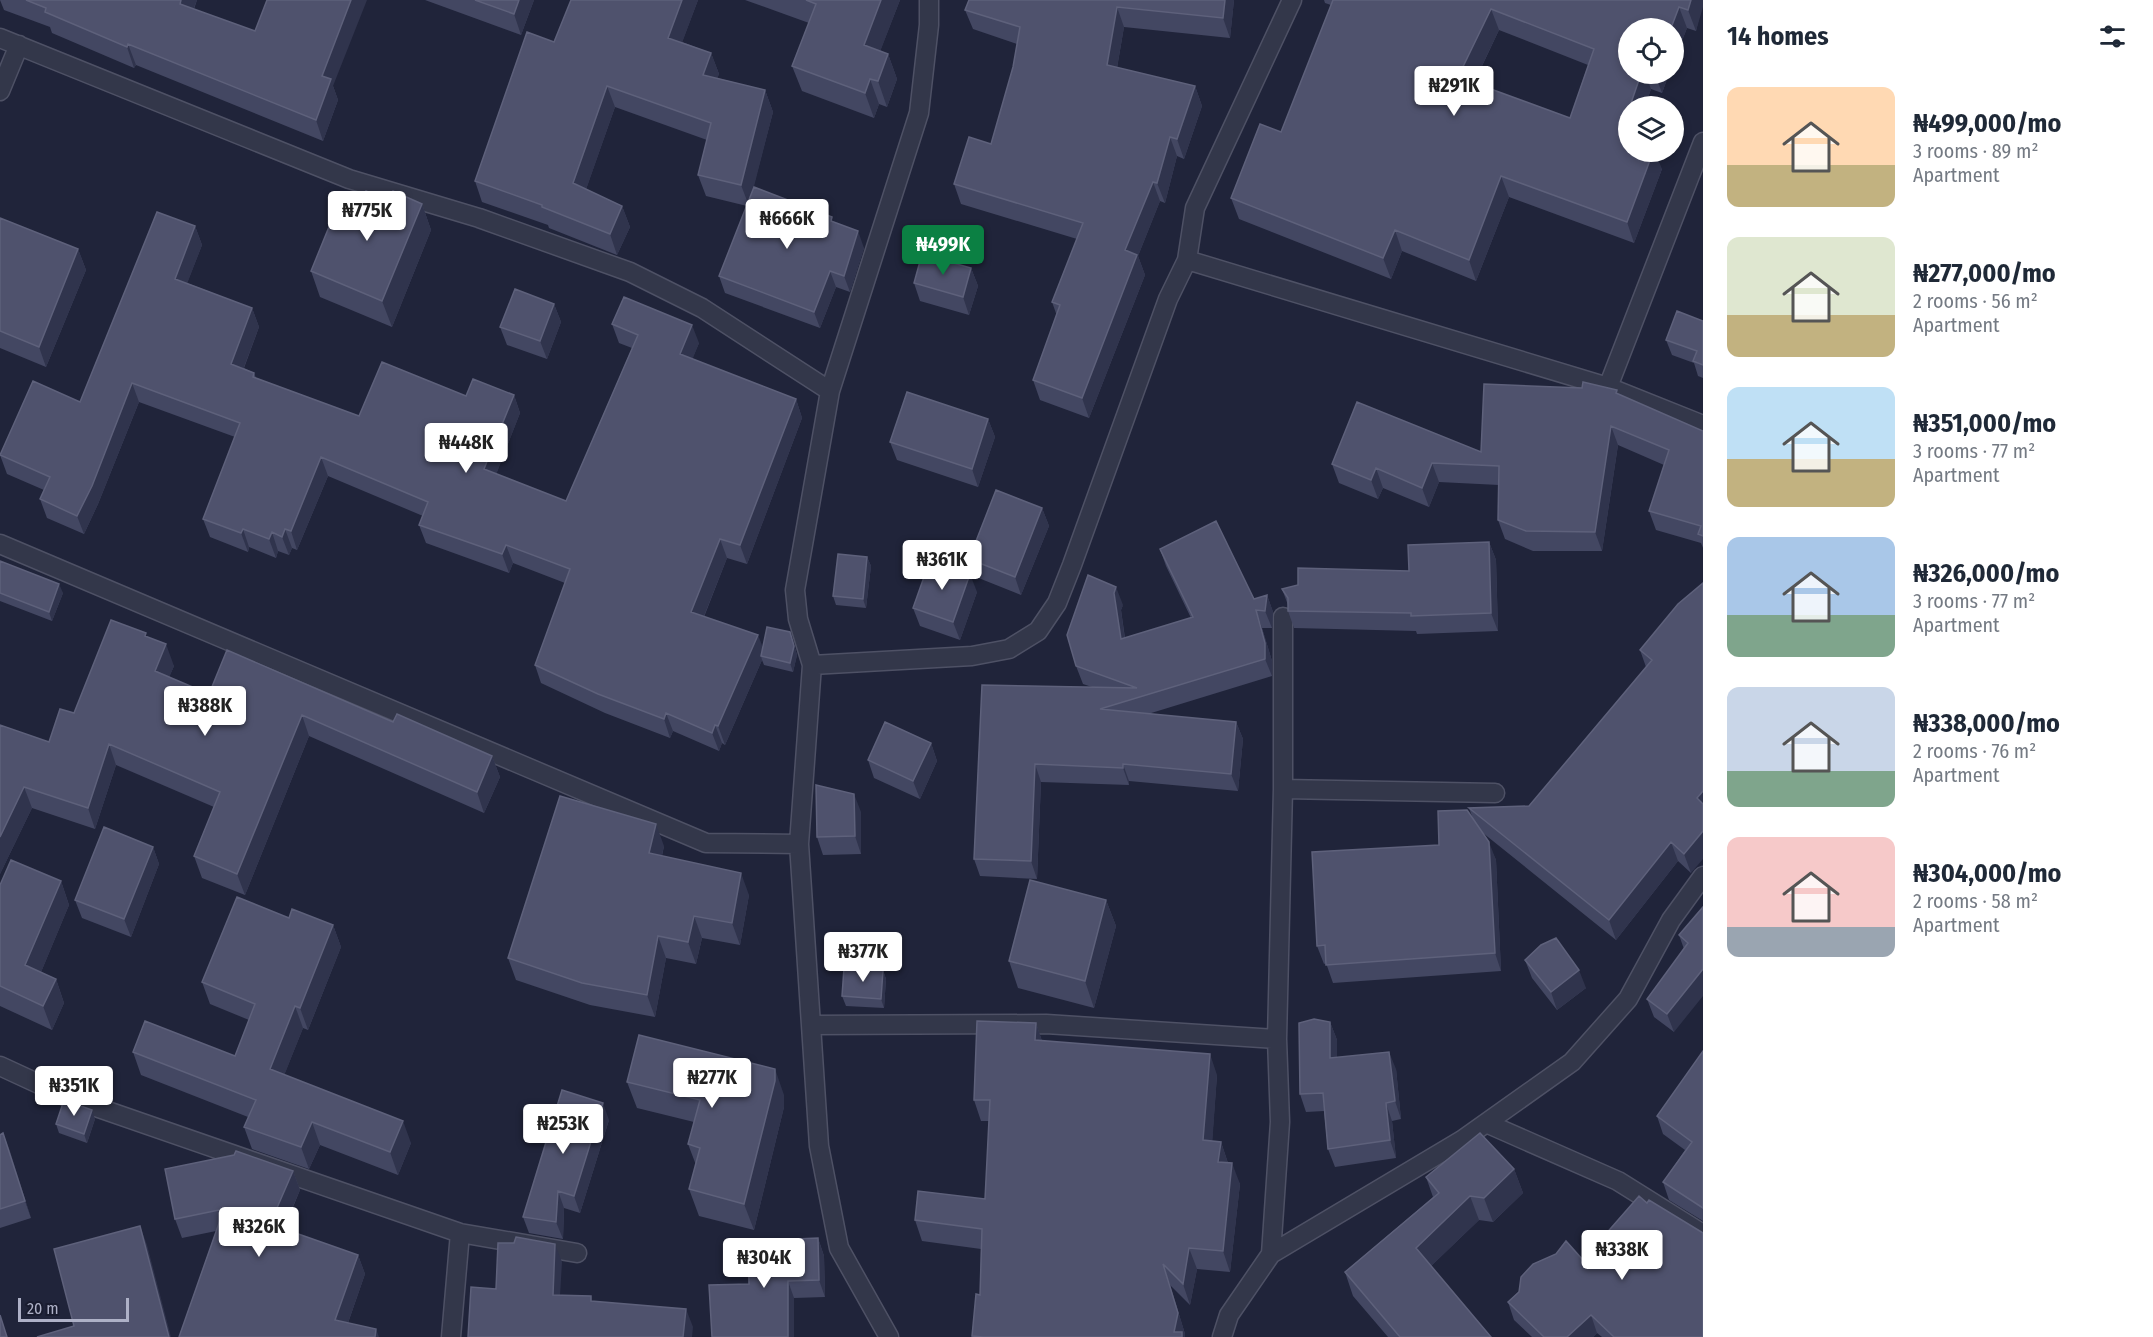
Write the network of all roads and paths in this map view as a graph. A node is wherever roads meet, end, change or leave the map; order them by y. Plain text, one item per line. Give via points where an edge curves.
1 (929, 0) edge
2 (1292, 0) edge
3 (0, 38) edge
4 (19, 45) junction
5 (0, 91) edge
6 (1703, 142) edge
7 (1187, 260) junction
8 (1608, 387) junction
9 (830, 391) junction
10 (1703, 425) edge
11 (0, 544) edge
12 (1283, 617) dead end
13 (812, 665) junction
14 (1283, 789) junction
15 (1495, 793) dead end
16 (799, 844) junction
17 (1703, 876) edge
18 (812, 1024) junction
19 (1277, 1039) junction
20 (0, 1066) edge
21 (1486, 1123) junction
22 (460, 1233) junction
23 (1703, 1234) edge
24 (577, 1253) dead end
25 (1271, 1254) junction
26 (451, 1337) edge
27 (889, 1337) edge
28 (1222, 1337) edge

1 - 9 street via 919,113
2 - 7 street via 1195,208
3 - 4 street
4 - 5 street
4 - 9 street via 349,179 479,218 630,272 702,308
6 - 8 street
7 - 8 street
7 - 13 street via 1168,299 1057,603 1038,630 1009,649 972,656
8 - 10 street
9 - 13 street via 795,590 798,619
11 - 16 street via 706,843
12 - 14 street
13 - 16 street
14 - 15 street
14 - 19 street
16 - 18 street
17 - 21 street via 1671,920 1628,999 1572,1062
18 - 19 street via 1046,1023
18 - 27 street via 819,1146 839,1248
19 - 25 street via 1280,1122
20 - 22 street via 67,1097
21 - 23 street via 1618,1181
21 - 25 street
22 - 24 street
22 - 26 street
25 - 28 street via 1229,1315

